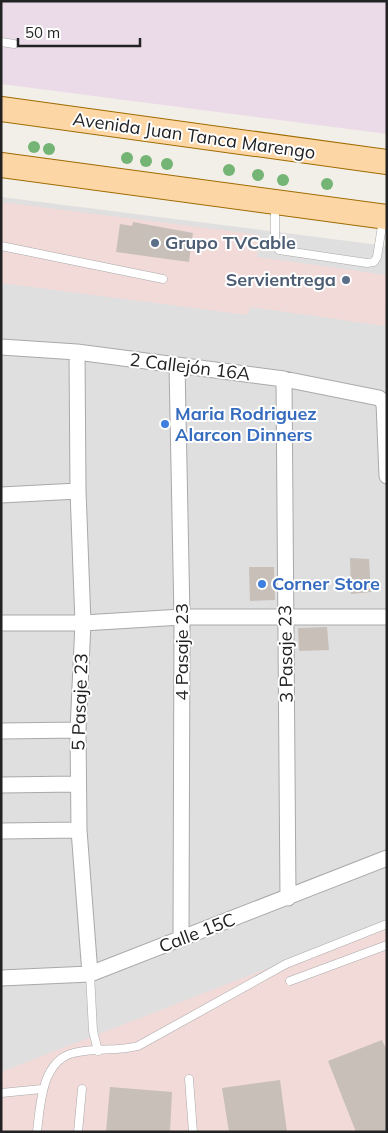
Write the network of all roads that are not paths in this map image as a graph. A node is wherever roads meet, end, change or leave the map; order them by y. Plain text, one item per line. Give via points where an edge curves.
1 (1, 42) edge
2 (14, 44) dead end
3 (1, 109) edge
4 (387, 162) edge
5 (1, 165) edge
6 (275, 202) junction
7 (385, 217) edge
8 (1, 246) edge
9 (163, 279) dead end
10 (1, 347) edge
11 (78, 352) junction
12 (177, 365) junction
13 (284, 380) junction
14 (387, 476) edge
15 (78, 491) junction
16 (1, 495) edge
17 (285, 616) junction
18 (387, 616) edge
19 (182, 617) junction
20 (1, 623) edge
21 (83, 623) junction
22 (78, 730) junction
23 (1, 731) edge
24 (78, 784) junction
25 (1, 785) edge
26 (78, 830) junction
27 (1, 831) edge
28 (387, 858) edge
29 (288, 898) junction
30 (387, 924) edge
31 (181, 939) junction
32 (387, 945) edge
33 (90, 974) junction
34 (1, 978) edge
35 (290, 982) dead end
36 (98, 1051) junction
37 (189, 1079) dead end
38 (42, 1089) junction
39 (82, 1089) dead end
40 (1, 1093) edge
41 (37, 1132) edge
42 (78, 1132) edge
43 (193, 1132) edge

1 - 2 lane
3 - 4 main road, Avenida Juan Tanca Marengo
5 - 6 main road
6 - 7 main road
6 - 7 lane via 275,246 279,250 368,263 377,257
8 - 9 lane
10 - 11 street, 2 Callejón 16A
11 - 12 street, 2 Callejón 16A
11 - 15 street, 5 Pasaje 23
12 - 13 street, 2 Callejón 16A
12 - 19 street, 4 Pasaje 23
13 - 14 street, 2 Callejón 16A via 381,398 384,403
13 - 17 street, 3 Pasaje 23
15 - 16 street
15 - 21 street, 5 Pasaje 23
17 - 18 street
17 - 19 street
17 - 29 street, 3 Pasaje 23
19 - 21 street
19 - 31 street, 4 Pasaje 23
20 - 21 street
21 - 22 street, 5 Pasaje 23
22 - 23 street
22 - 24 street, 5 Pasaje 23
24 - 25 street
24 - 26 street, 5 Pasaje 23
26 - 27 street
26 - 33 street, 5 Pasaje 23
28 - 29 street, Calle 15C
29 - 31 street, Calle 15C
30 - 36 lane via 286,964 138,1046
31 - 33 street, Calle 15C
32 - 35 lane
33 - 34 street, Calle 15C
33 - 36 lane, 5 Pasaje 23 via 93,1031
36 - 38 lane via 70,1054 60,1059
37 - 43 lane
38 - 40 lane
38 - 41 lane
39 - 42 lane

